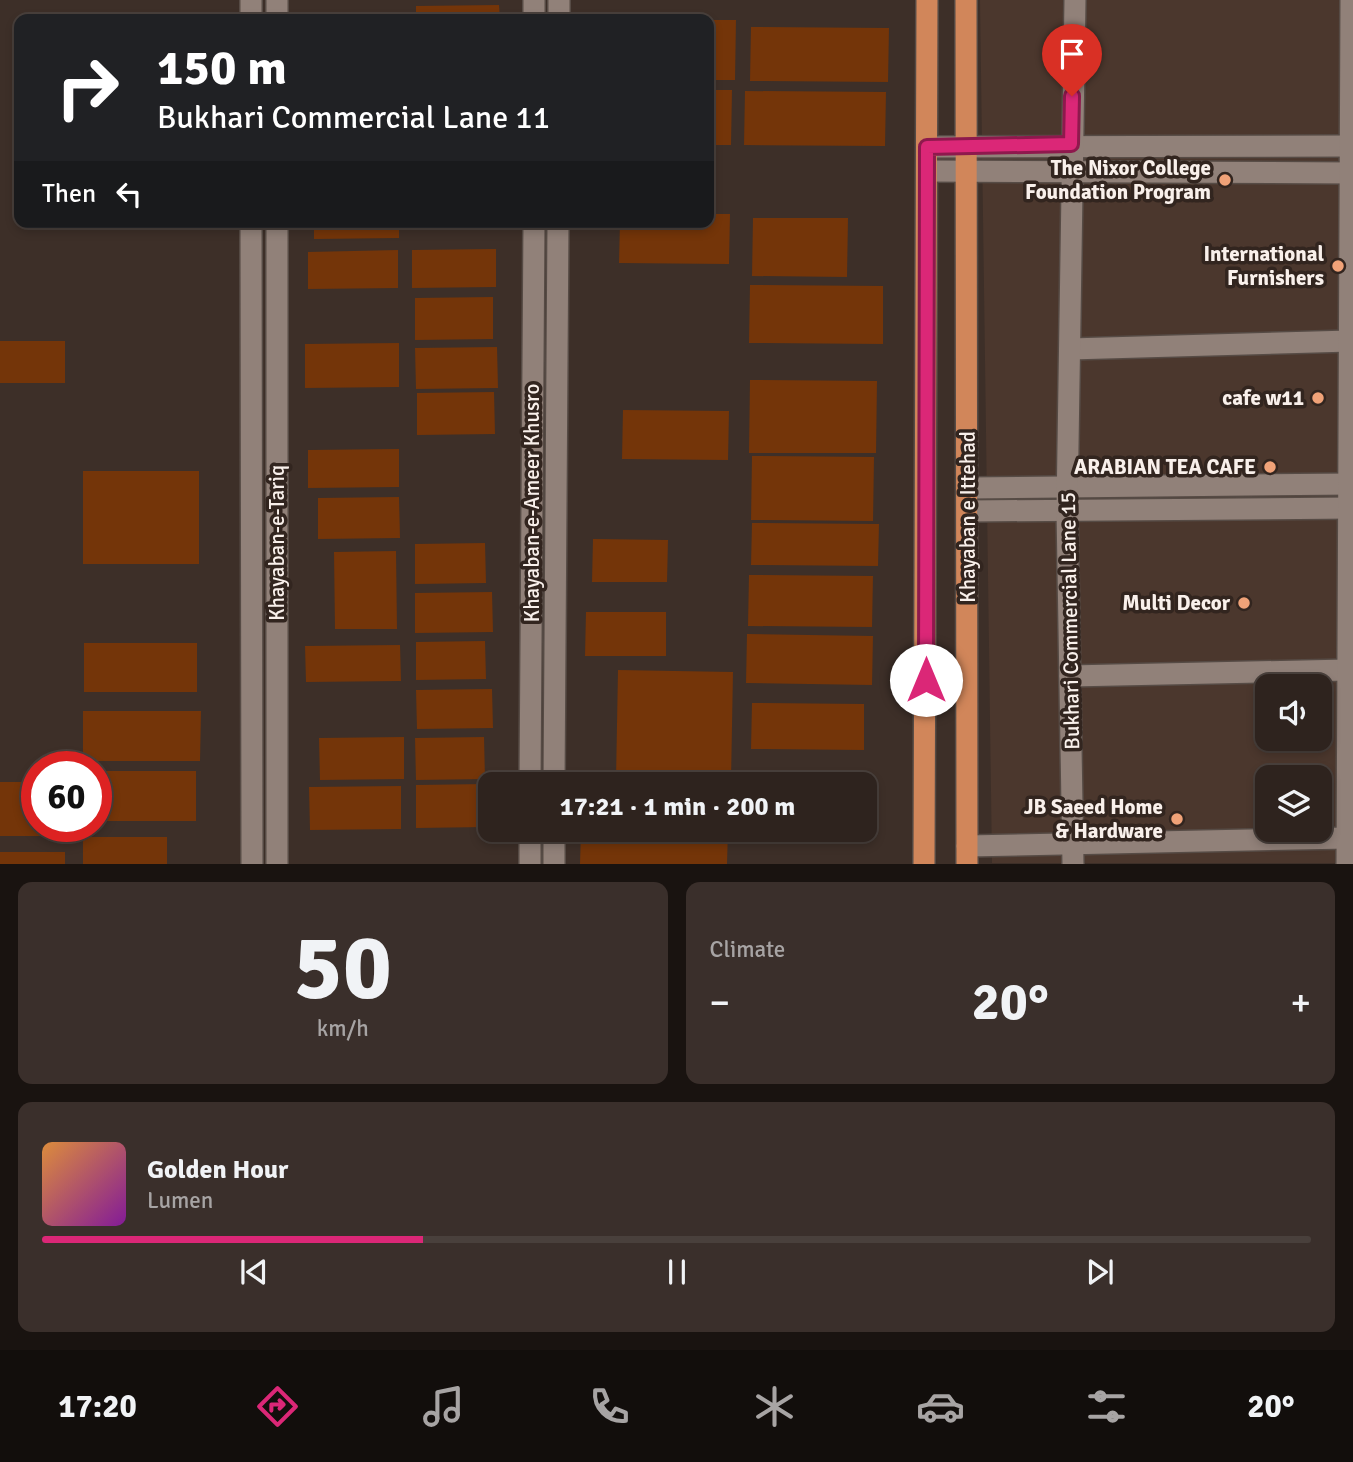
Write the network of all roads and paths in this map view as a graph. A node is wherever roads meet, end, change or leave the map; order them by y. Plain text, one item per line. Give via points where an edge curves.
1 (928, 0) edge
2 (966, 0) edge
3 (1075, 0) edge
4 (1351, 0) edge
5 (1071, 144) junction
6 (966, 146) junction
7 (1352, 146) edge
8 (927, 147) junction
9 (927, 171) junction
10 (966, 171) junction
11 (1070, 172) junction
12 (1352, 173) edge
13 (251, 228) edge
14 (277, 228) edge
15 (534, 228) edge
16 (558, 228) edge
17 (1350, 341) junction
18 (1070, 349) junction
19 (1351, 484) edge
20 (1068, 487) junction
21 (969, 488) junction
22 (1351, 508) edge
23 (1067, 510) junction
24 (969, 511) junction
25 (1347, 670) junction
26 (277, 672) junction
27 (1070, 676) junction
28 (252, 679) junction
29 (252, 750) junction
30 (277, 750) junction
31 (530, 772) edge
32 (554, 772) edge
33 (1347, 838) junction
34 (530, 842) edge
35 (554, 842) edge
36 (1073, 854) edge
37 (967, 855) edge
38 (252, 863) edge
39 (277, 863) edge
40 (530, 863) edge
41 (554, 863) edge
42 (924, 863) edge
43 (1347, 863) edge

1 - 8 main road
2 - 6 main road, Khayaban e Ittehad
3 - 5 street, Bukhari Commercial Lane 15
4 - 7 street
5 - 6 street
5 - 7 street
5 - 11 street, Bukhari Commercial Lane 15
6 - 8 street
6 - 10 main road, Khayaban e Ittehad
7 - 12 street
8 - 9 main road
9 - 10 street
9 - 42 main road
10 - 11 street
10 - 21 main road, Khayaban e Ittehad
11 - 12 street
11 - 18 street, Bukhari Commercial Lane 15
12 - 17 street
13 - 28 street, Khayaban-e-Tariq
14 - 26 street, Khayaban-e-Tariq
15 - 31 street, Khayaban-e-Ameer Khusro
16 - 32 street, Khayaban-e-Ameer Khusro
17 - 18 street
17 - 19 street
18 - 20 street, Bukhari Commercial Lane 15
19 - 20 street
19 - 22 street
20 - 21 street
20 - 23 street, Bukhari Commercial Lane 15
21 - 24 main road, Khayaban e Ittehad
22 - 23 street
22 - 25 street
23 - 24 street
23 - 27 street, Bukhari Commercial Lane 15
24 - 37 main road, Khayaban e Ittehad
25 - 27 street
25 - 33 street
26 - 28 street via 273,684 265,688
26 - 30 street, Khayaban-e-Tariq
27 - 36 street, Bukhari Commercial Lane 15
28 - 29 street, Khayaban-e-Tariq
29 - 30 street via 262,739 274,743
29 - 38 street, Khayaban-e-Tariq
30 - 39 street, Khayaban-e-Tariq
33 - 36 street
33 - 43 street
34 - 40 street
35 - 41 street
36 - 37 street

